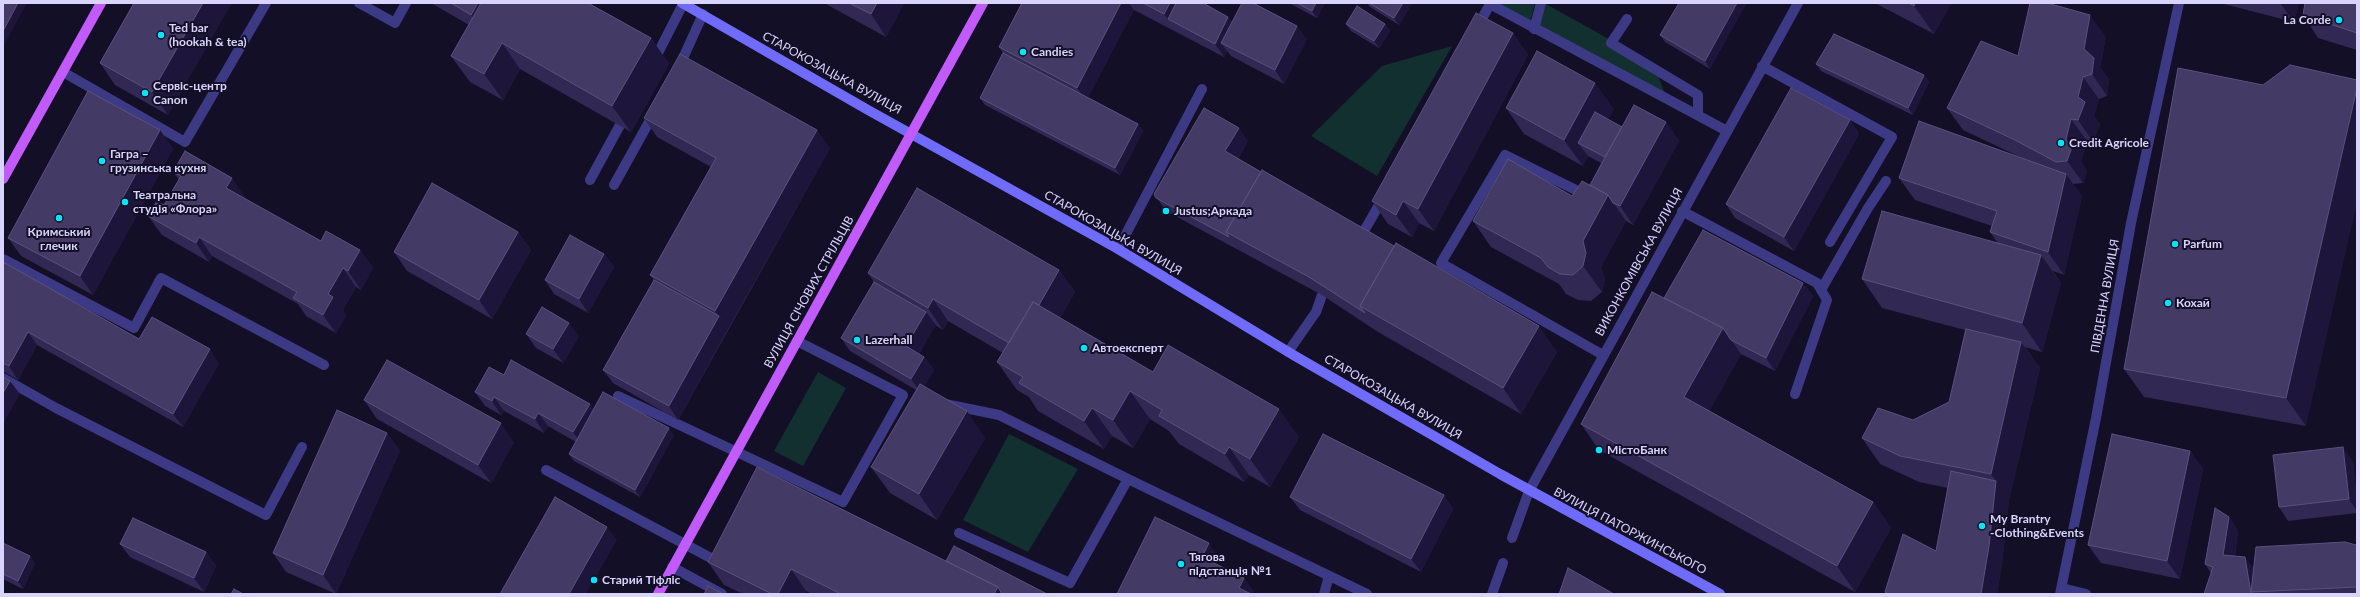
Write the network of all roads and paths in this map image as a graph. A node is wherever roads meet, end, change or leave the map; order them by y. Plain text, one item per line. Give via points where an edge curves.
1 (101, 3) edge
2 (266, 3) edge
3 (359, 3) edge
4 (406, 3) edge
5 (983, 3) edge
6 (1541, 3) edge
7 (1798, 3) edge
8 (2179, 3) edge
9 (687, 4) edge
10 (702, 14) junction
11 (1627, 19) dead end
12 (1534, 29) junction
13 (1470, 39) edge
14 (656, 57) dead end
15 (1762, 66) junction
16 (63, 72) junction
17 (674, 77) edge
18 (1202, 89) dead end
19 (659, 104) edge
20 (1698, 115) junction
21 (620, 126) dead end
22 (1727, 130) junction
23 (912, 133) junction
24 (3, 179) edge
25 (590, 180) dead end
26 (1886, 181) dead end
27 (614, 185) dead end
28 (1388, 188) edge
29 (1584, 194) edge
30 (1682, 212) junction
31 (1360, 238) edge
32 (1830, 242) dead end
33 (1118, 249) junction
34 (3, 259) edge
35 (1821, 290) junction
36 (1322, 295) edge
37 (797, 341) junction
38 (1288, 352) junction
39 (1603, 355) junction
40 (324, 365) dead end
41 (3, 378) edge
42 (1795, 394) dead end
43 (618, 396) dead end
44 (933, 401) edge
45 (302, 447) dead end
46 (735, 453) junction
47 (546, 470) dead end
48 (1128, 479) junction
49 (1529, 491) junction
50 (959, 533) dead end
51 (1512, 538) dead end
52 (685, 544) junction
53 (1503, 563) dead end
54 (672, 567) junction
55 (732, 569) edge
56 (1329, 576) junction
57 (2061, 591) edge
58 (658, 594) edge
59 (722, 594) edge
60 (1324, 594) edge
61 (1367, 594) edge
62 (1492, 594) edge
63 (1720, 594) edge
64 (2086, 594) edge

1 - 16 main road
2 - 16 street via 186,142
3 - 4 street via 395,23
5 - 23 main road, ВУЛИЦЯ СІЧОВИХ СТРІЛЬЦІВ
6 - 12 street
7 - 15 street, ВИКОНКОМІВСЬКА ВУЛИЦЯ
8 - 57 street, ПІВДЕННА ВУЛИЦЯ via 2131,224
9 - 10 street, СТАРОКОЗАЦЬКА ВУЛИЦЯ
9 - 14 street
10 - 17 street
10 - 23 street, СТАРОКОЗАЦЬКА ВУЛИЦЯ
11 - 20 street via 1611,44 1698,95
12 - 13 street via 1490,4
12 - 20 street
15 - 22 street, ВИКОНКОМІВСЬКА ВУЛИЦЯ
15 - 32 street via 1892,137
16 - 24 main road
18 - 33 street
19 - 27 street
20 - 22 street
21 - 25 street
22 - 30 street, ВИКОНКОМІВСЬКА ВУЛИЦЯ
23 - 33 street, СТАРОКОЗАЦЬКА ВУЛИЦЯ
23 - 37 main road, ВУЛИЦЯ СІЧОВИХ СТРІЛЬЦІВ
26 - 35 street
28 - 31 street
29 - 39 street via 1505,155 1441,263
30 - 35 street via 1817,283
30 - 39 street, ВИКОНКОМІВСЬКА ВУЛИЦЯ
33 - 38 street, СТАРОКОЗАЦЬКА ВУЛИЦЯ
34 - 40 street via 134,328 161,278
35 - 42 street via 1827,300
36 - 38 street via 1316,312
37 - 46 main road, ВУЛИЦЯ СІЧОВИХ СТРІЛЬЦІВ
37 - 46 street via 903,395 843,502
38 - 49 street, СТАРОКОЗАЦЬКА ВУЛИЦЯ
39 - 49 street, ВИКОНКОМІВСЬКА ВУЛИЦЯ
41 - 45 street via 56,408 266,515
43 - 46 street
44 - 48 street via 999,415
46 - 52 main road, ВУЛИЦЯ СІЧОВИХ СТРІЛЬЦІВ
47 - 52 street
48 - 50 street via 1070,583
48 - 56 street
49 - 51 street, ВИКОНКОМІВСЬКА ВУЛИЦЯ
49 - 63 street, ВУЛИЦЯ ПАТОРЖИНСЬКОГО
52 - 54 main road, ВУЛИЦЯ СІЧОВИХ СТРІЛЬЦІВ
52 - 55 street
53 - 62 street
54 - 58 main road, ВУЛИЦЯ СІЧОВИХ СТРІЛЬЦІВ
54 - 59 street
56 - 60 street
56 - 61 street
57 - 64 street

